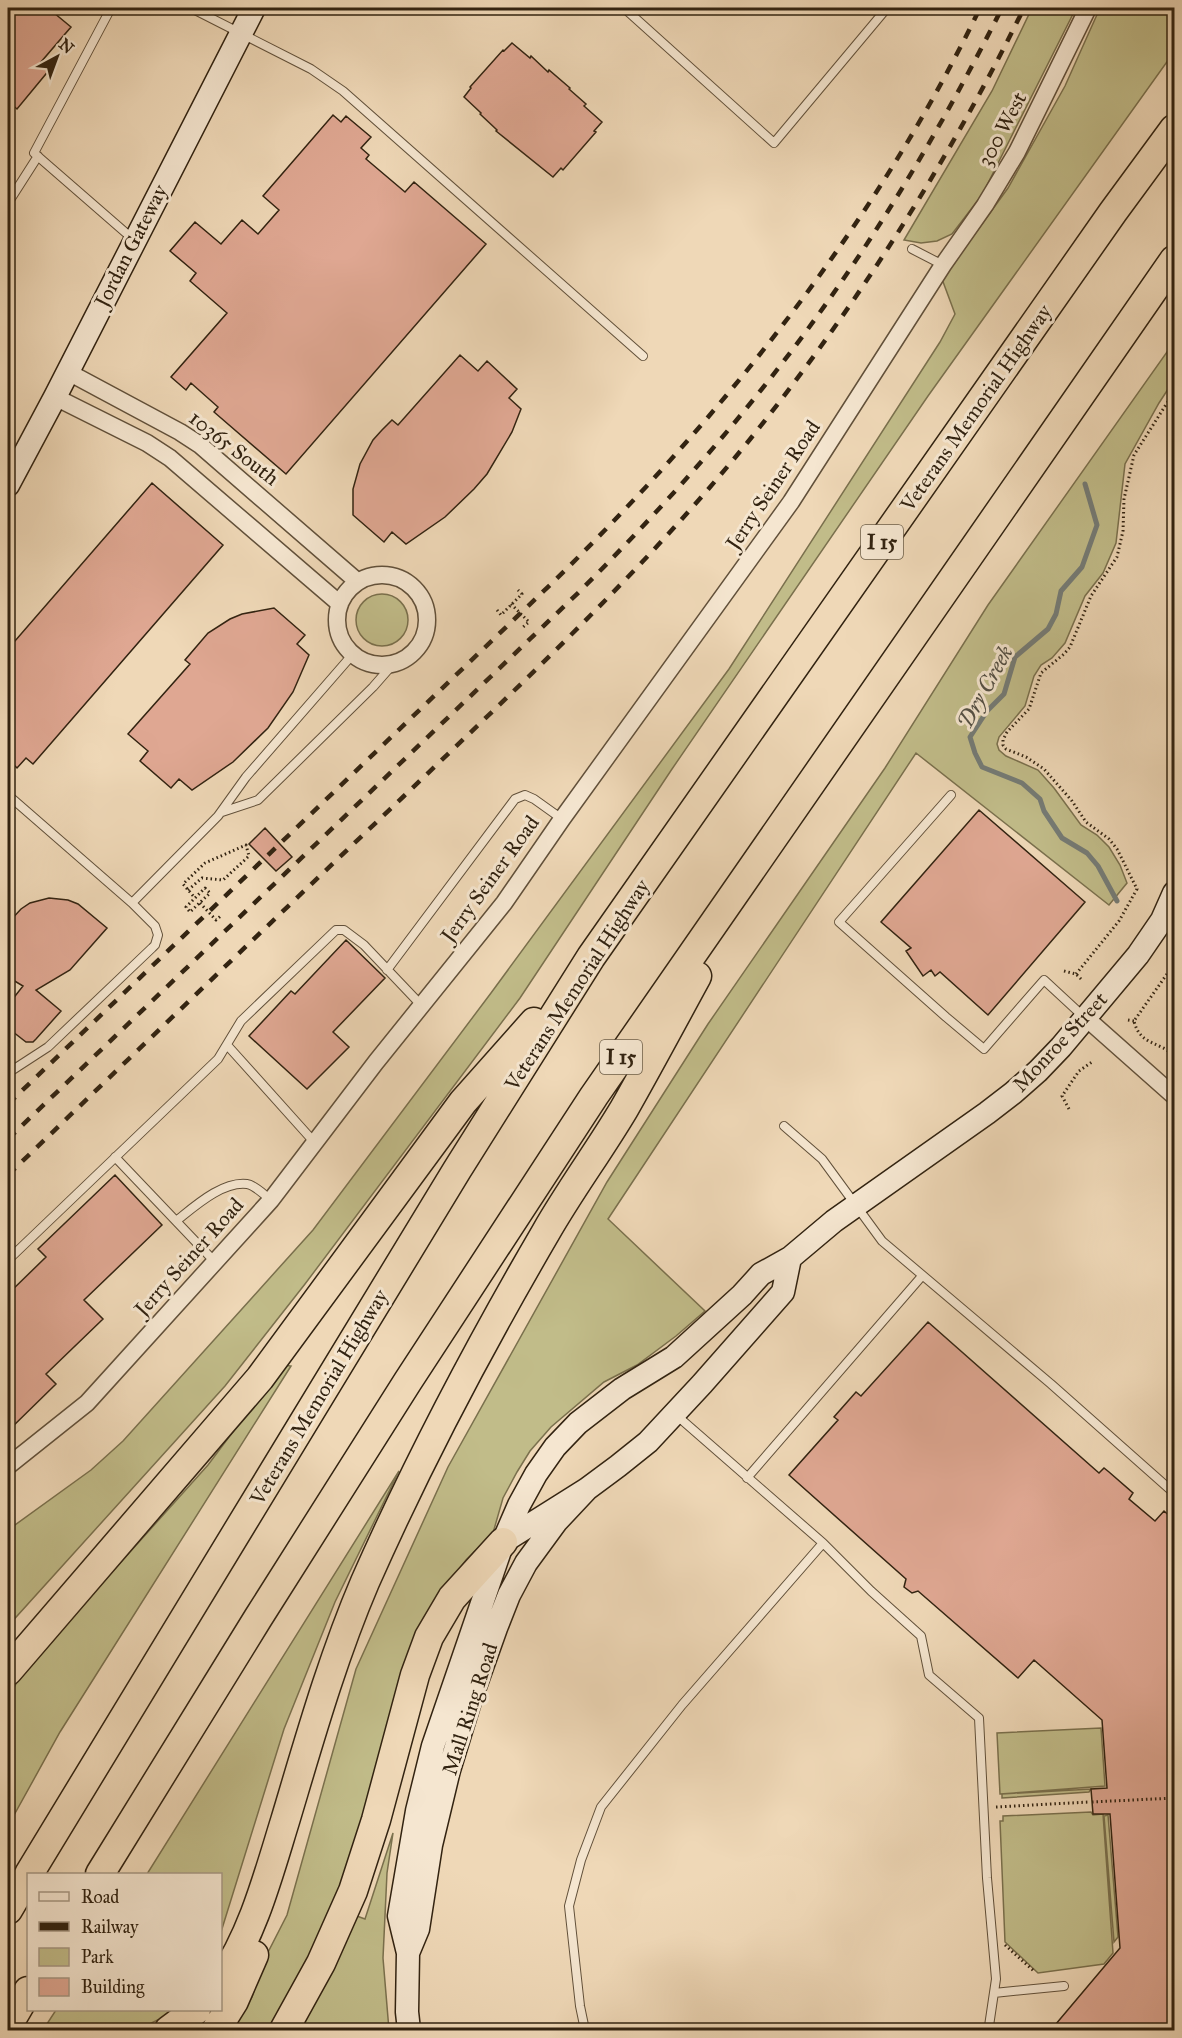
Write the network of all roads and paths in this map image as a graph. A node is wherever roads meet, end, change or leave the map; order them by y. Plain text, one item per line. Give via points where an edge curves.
1 (111, 8) edge
2 (191, 8) edge
3 (254, 8) edge
4 (624, 8) edge
5 (887, 8) edge
6 (1088, 8) edge
7 (241, 33) junction
8 (1174, 129) edge
9 (38, 156) junction
10 (8, 203) edge
11 (134, 240) junction
12 (912, 249) dead end
13 (1174, 261) edge
14 (943, 265) junction
15 (643, 356) dead end
16 (68, 372) junction
17 (1174, 392) edge
18 (55, 397) junction
19 (8, 485) edge
20 (358, 582) junction
21 (518, 590) dead end
22 (340, 604) junction
23 (511, 604) junction
24 (497, 610) dead end
25 (522, 628) dead end
26 (353, 654) junction
27 (394, 663) junction
28 (8, 795) edge
29 (951, 795) dead end
30 (221, 812) junction
31 (562, 819) junction
32 (771, 840) junction
33 (188, 890) junction
34 (1174, 893) edge
35 (195, 898) junction
36 (132, 903) junction
37 (200, 903) junction
38 (222, 915) dead end
39 (591, 957) junction
40 (387, 970) junction
41 (1064, 971) dead end
42 (1076, 974) junction
43 (1167, 974) dead end
44 (1081, 979) dead end
45 (422, 1006) junction
46 (1086, 1018) junction
47 (1128, 1020) dead end
48 (1134, 1021) junction
49 (227, 1045) junction
50 (1174, 1056) edge
51 (1092, 1062) dead end
52 (8, 1074) edge
53 (1174, 1096) edge
54 (1069, 1109) dead end
55 (784, 1126) dead end
56 (315, 1143) junction
57 (115, 1157) junction
58 (271, 1200) junction
59 (857, 1205) junction
60 (176, 1221) junction
61 (790, 1258) junction
62 (8, 1260) edge
63 (215, 1263) junction
64 (922, 1275) junction
65 (675, 1414) junction
66 (8, 1466) edge
67 (747, 1478) junction
68 (586, 1489) junction
69 (1174, 1493) edge
70 (126, 1532) junction
71 (503, 1542) junction
72 (823, 1543) junction
73 (8, 1648) edge
74 (8, 1671) edge
75 (995, 1797) dead end
76 (1174, 1798) edge
77 (30, 1873) edge
78 (101, 1873) edge
79 (27, 1878) edge
80 (266, 1883) junction
81 (8, 1911) edge
82 (1002, 1942) dead end
83 (408, 1953) junction
84 (1034, 1971) dead end
85 (222, 1979) edge
86 (1064, 1986) dead end
87 (27, 1993) edge
88 (994, 1993) junction
89 (195, 2011) edge
90 (14, 2015) dead end
91 (168, 2031) edge
92 (216, 2031) edge
93 (284, 2031) edge
94 (409, 2031) edge
95 (585, 2031) edge
96 (985, 2031) edge

1 - 9 lane via 34,153
2 - 7 lane
3 - 7 street, Jordan Gateway
4 - 5 lane via 774,143
6 - 14 street, 300 West via 1017,152
7 - 11 street, Jordan Gateway
7 - 15 lane via 311,69 343,91
8 - 39 highway, Veterans Memorial Highway / I 15
9 - 10 lane
9 - 11 lane
11 - 16 street, Jordan Gateway
12 - 14 lane
13 - 32 highway, I 15
14 - 31 street, Jerry Seiner Road via 790,502
16 - 18 street, Jordan Gateway
16 - 20 street, 10365 South via 200,445
17 - 42 path via 1134,455 1117,557 1091,596 1070,646 1041,673 1029,709 1003,740 1006,749 1044,769 1086,822 1109,839 1137,889 1119,921
18 - 19 street, Jordan Gateway
18 - 22 street via 170,458
20 - 22 street
20 - 27 street via 372,576 393,576 422,598 427,619 422,640 408,656
21 - 23 path via 522,594
22 - 26 street via 338,631
23 - 24 path via 501,615
23 - 25 path via 529,622
26 - 27 street via 372,663
26 - 30 lane via 246,777
27 - 30 lane via 258,800
28 - 36 lane
29 - 46 lane via 839,922 984,1049 1044,980
30 - 36 lane
31 - 40 lane via 525,795 515,800
31 - 45 street, Jerry Seiner Road via 504,903
32 - 78 highway, I 15 via 594,1096 408,1381
32 - 80 highway via 623,1111 569,1192 507,1300 388,1532 337,1654
33 - 33 path via 183,884 205,863 246,845 249,856 223,880 202,878
33 - 35 path
34 - 46 street, Monroe Street via 1162,920 1138,955
35 - 37 path via 186,907 190,912
35 - 37 path via 205,888 210,893
36 - 52 lane via 154,926 158,935 155,945 48,1047
37 - 38 path via 216,920
39 - 70 highway via 463,1102 260,1378
39 - 77 highway, Veterans Memorial Highway / I 15
40 - 45 lane
40 - 49 lane via 352,935 336,930 241,1021
41 - 42 path
42 - 44 path
43 - 48 path
45 - 56 street, Jerry Seiner Road
46 - 53 street
46 - 59 street, Monroe Street via 1013,1093
47 - 48 path
48 - 50 path via 1139,1034 1148,1042
49 - 56 lane
49 - 57 lane via 218,1059
51 - 54 path via 1079,1071 1062,1096
55 - 59 lane via 822,1159
56 - 58 street, Jerry Seiner Road
57 - 60 lane
57 - 62 lane
58 - 60 lane via 249,1184 230,1185
58 - 63 street, Jerry Seiner Road
59 - 61 street, Mall Ring Road
59 - 64 lane via 882,1241
60 - 63 lane
61 - 65 street, Mall Ring Road via 783,1292
61 - 71 street, Mall Ring Road via 761,1274 674,1357 622,1389 578,1423 536,1474
63 - 66 street, Jerry Seiner Road via 87,1403
64 - 67 lane
64 - 69 lane
65 - 67 lane
65 - 68 street, Mall Ring Road via 648,1442
67 - 72 lane
68 - 71 street, Mall Ring Road
68 - 83 street, Mall Ring Road via 556,1521 526,1563 496,1628 449,1770 431,1845 418,1929
70 - 73 highway
70 - 74 highway
71 - 83 street, Mall Ring Road via 440,1727 417,1811 399,1916
71 - 93 highway via 452,1598 429,1637 353,1891 321,1963
72 - 88 lane via 921,1636 929,1675 979,1718
72 - 95 lane via 682,1705 601,1807 569,1906
75 - 76 path via 996,1807
79 - 81 highway, Veterans Memorial Highway / I 15
80 - 85 highway via 240,1949
80 - 92 highway via 254,1957
82 - 84 path
83 - 94 street, Mall Ring Road
86 - 88 lane
87 - 90 highway
88 - 96 lane
89 - 91 highway

